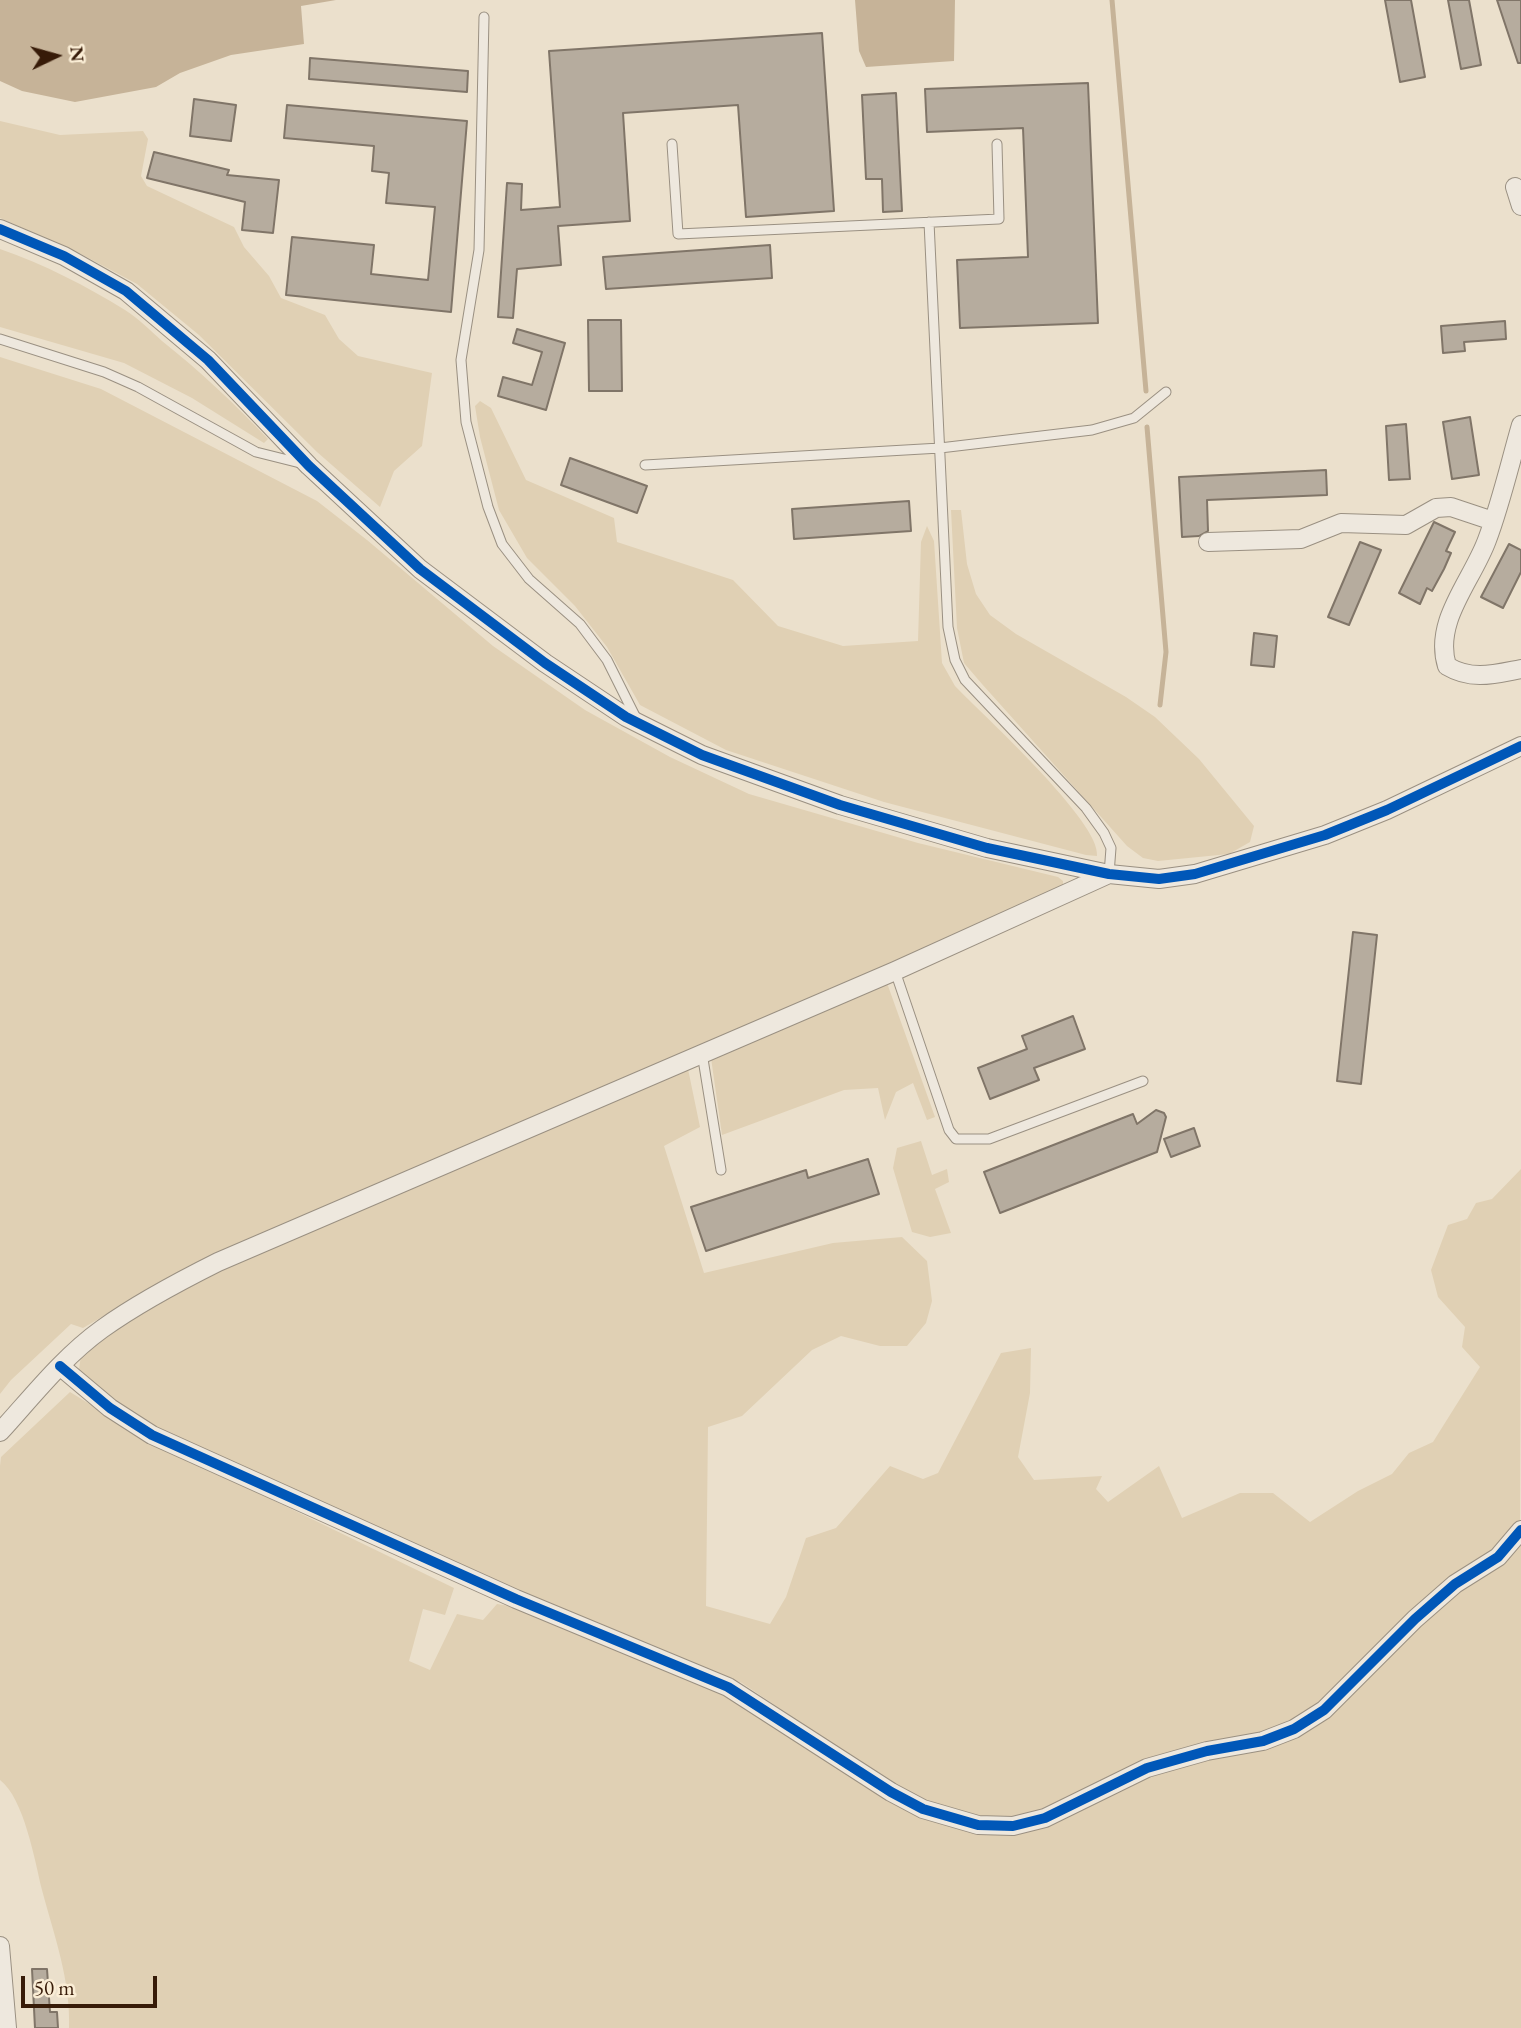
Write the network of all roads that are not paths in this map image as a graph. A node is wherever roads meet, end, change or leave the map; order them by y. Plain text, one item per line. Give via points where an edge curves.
1 (484, 17) dead end
2 (672, 144) dead end
3 (997, 144) dead end
4 (1514, 187) dead end
5 (1521, 206) edge
6 (929, 222) junction
7 (0, 229) edge
8 (0, 339) edge
9 (1166, 392) dead end
10 (1521, 425) edge
11 (940, 448) junction
12 (309, 466) junction
13 (645, 466) dead end
14 (1493, 521) junction
15 (1208, 542) dead end
16 (1521, 669) edge
17 (638, 723) junction
18 (1521, 746) edge
19 (1109, 874) junction
20 (895, 971) junction
21 (702, 1053) junction
22 (1143, 1081) dead end
23 (721, 1170) dead end
24 (60, 1366) junction
25 (0, 1432) edge
26 (1521, 1530) edge
27 (0, 1946) edge
28 (7, 2028) edge

1 - 17 lane via 479,250 461,360 466,422 502,544 529,579 580,624 607,660
2 - 6 lane via 678,234
3 - 6 lane via 999,219
4 - 5 street
6 - 11 lane
7 - 12 street via 64,256 126,291 208,360
8 - 12 lane via 104,372 256,452
9 - 11 lane via 1134,418 1092,430
10 - 14 street
11 - 13 lane
11 - 19 lane via 948,627 955,660 965,680 1104,833 1111,848
12 - 17 street via 420,569 545,663
14 - 15 street via 1451,507 1436,508 1406,525 1340,523 1301,539
14 - 16 street via 1454,605 1443,651 1447,666 1460,674 1482,677
17 - 19 street via 702,755 840,806 987,848
18 - 19 street via 1387,810 1313,838 1195,874 1159,879
19 - 20 street
20 - 21 street
20 - 22 lane via 949,1130 956,1139 989,1139
21 - 23 lane
21 - 24 street via 218,1262 100,1330
24 - 25 street
24 - 26 street via 110,1408 152,1435 516,1600 728,1686 891,1793 923,1810 978,1825 1013,1826 1045,1818 1147,1768 1263,1741 1294,1729 1324,1710 1415,1619 1455,1584 1498,1557
27 - 28 street

